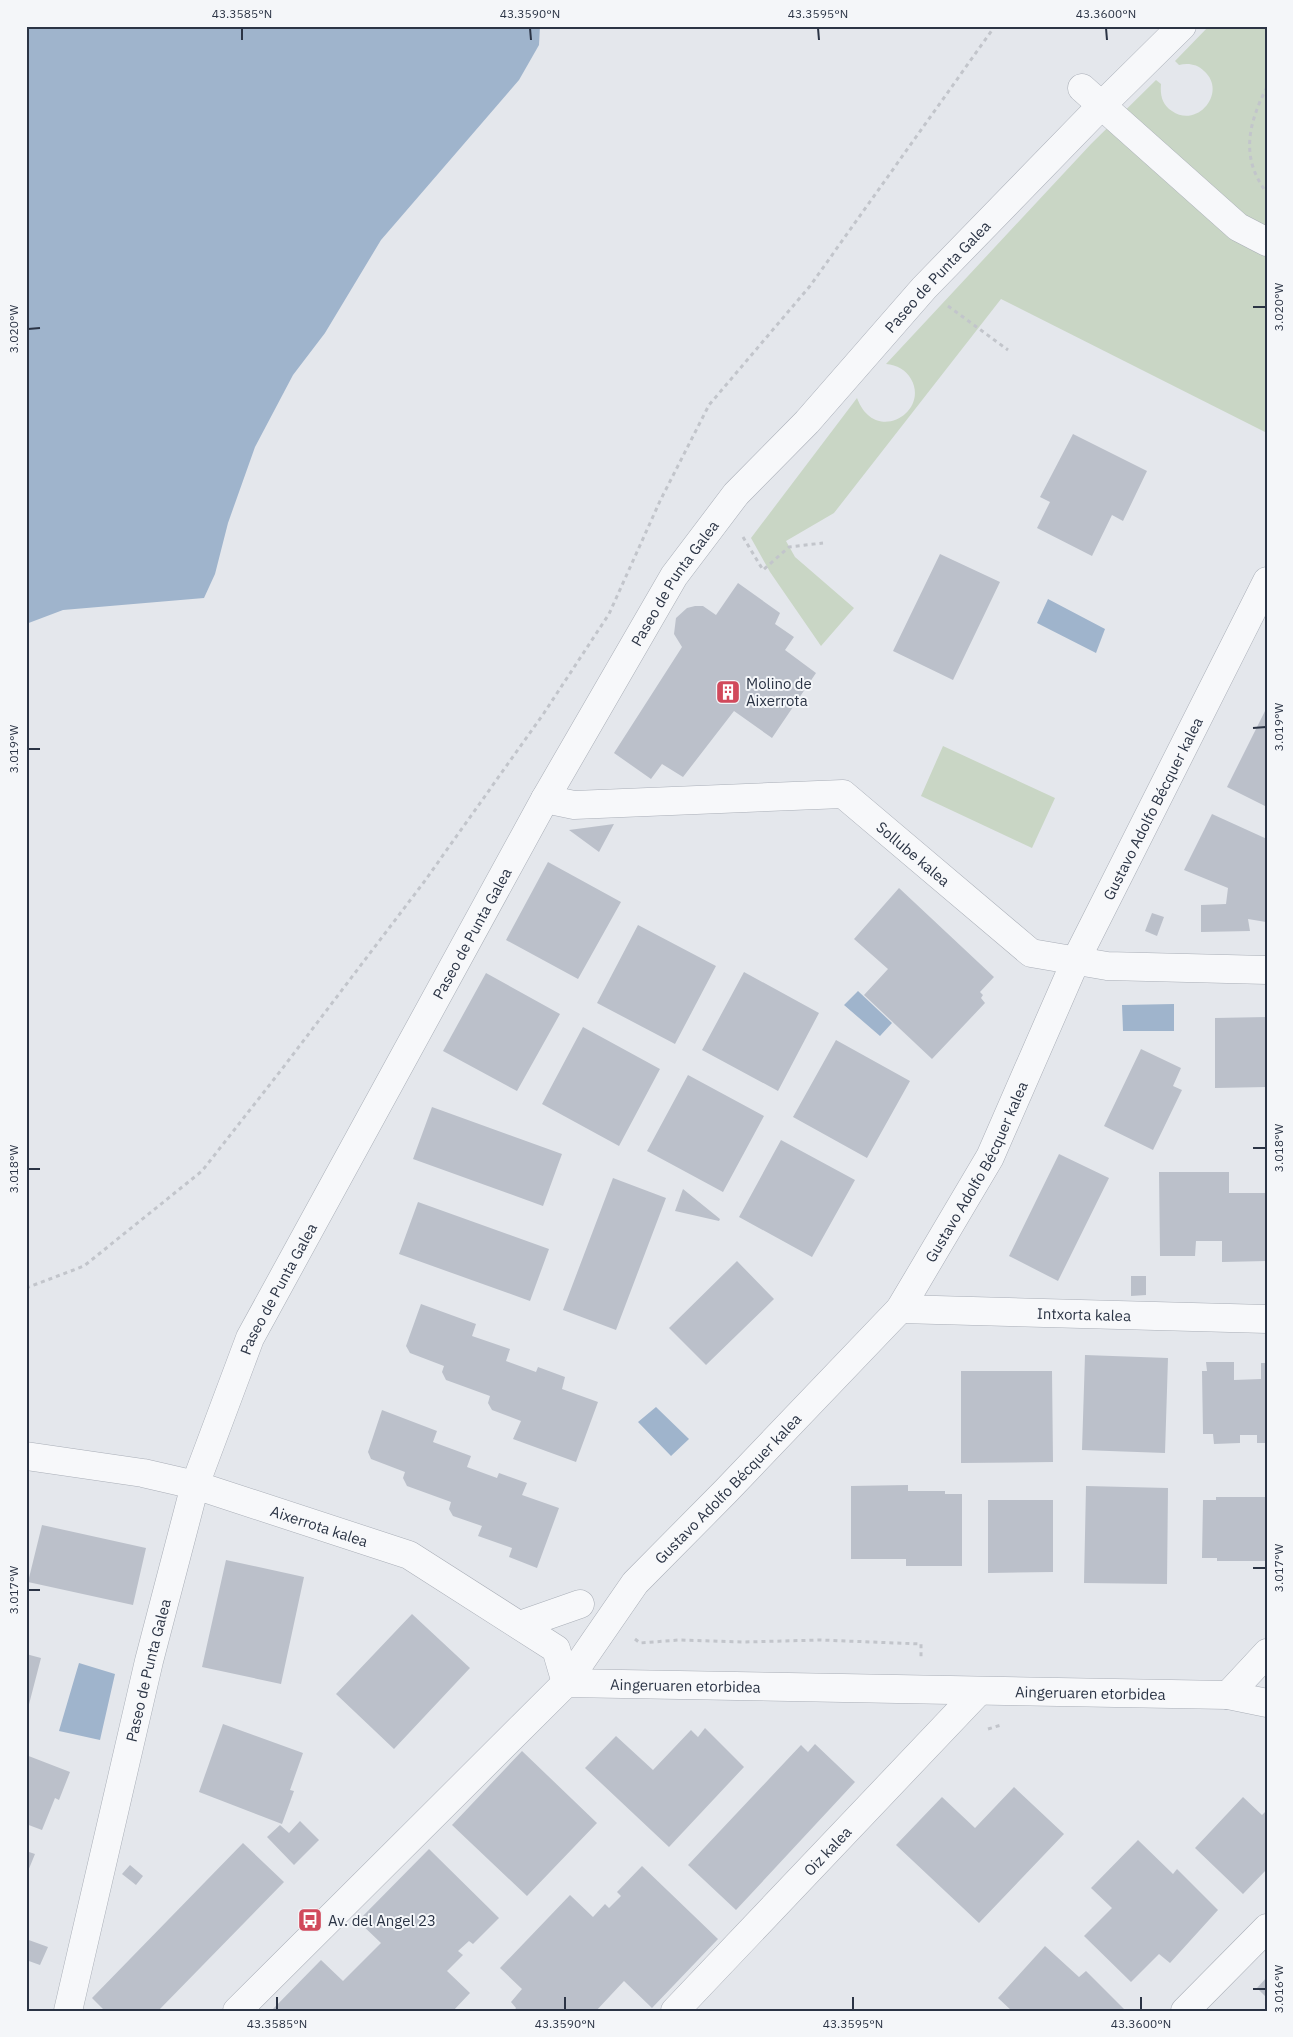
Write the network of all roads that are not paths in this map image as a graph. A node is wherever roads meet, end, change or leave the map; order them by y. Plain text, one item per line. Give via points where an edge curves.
1 (1182, 26) edge
2 (1091, 97) junction
3 (1267, 242) edge
4 (1267, 581) edge
5 (545, 799) junction
6 (1076, 960) junction
7 (1267, 970) edge
8 (900, 1309) junction
9 (1267, 1319) edge
10 (26, 1456) edge
11 (195, 1485) junction
12 (580, 1604) dead end
13 (520, 1625) junction
14 (1267, 1653) edge
15 (566, 1683) junction
16 (979, 1691) junction
17 (1228, 1695) junction
18 (1267, 1703) edge
19 (1267, 1928) edge
20 (68, 2011) edge
21 (237, 2011) edge
22 (676, 2011) edge
23 (1185, 2011) edge

1 - 2 street, Paseo de Punta Galea via 1160,63
2 - 3 street via 1238,227
2 - 5 street, Paseo de Punta Galea via 924,288 864,373 807,422 725,508 674,576
4 - 6 street, Gustavo Adolfo Bécquer kalea
5 - 6 street, Sollube kalea via 574,805 843,794 1031,954
5 - 11 street, Paseo de Punta Galea via 250,1338
6 - 7 street, Sollube kalea via 1107,966
6 - 8 street, Gustavo Adolfo Bécquer kalea via 990,1157
8 - 9 street, Intxorta kalea
8 - 15 street, Gustavo Adolfo Bécquer kalea via 635,1583
10 - 11 street, Aixerrota kalea
11 - 13 street, Aixerrota kalea via 409,1555
11 - 20 street, Paseo de Punta Galea via 149,1661
12 - 13 street
13 - 15 street, Aixerrota kalea via 556,1649
14 - 17 street
15 - 16 street, Aingeruaren etorbidea
15 - 21 street
16 - 17 street, Aingeruaren etorbidea
16 - 22 street, Oiz kalea
17 - 18 street, Aingeruaren etorbidea
19 - 23 street

